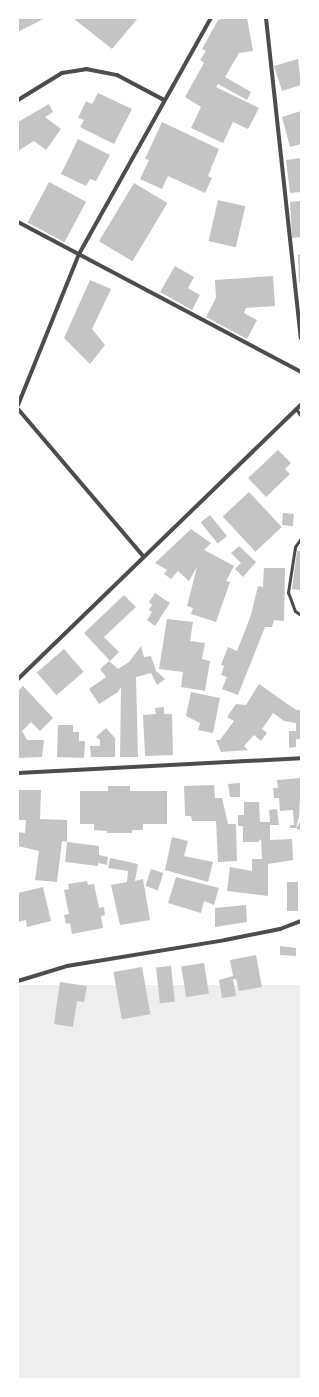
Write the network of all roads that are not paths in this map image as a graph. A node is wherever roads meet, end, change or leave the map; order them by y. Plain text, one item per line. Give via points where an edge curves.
1 (211, 18) edge
2 (266, 18) edge
3 (18, 100) edge
4 (164, 100) junction
5 (18, 222) edge
6 (79, 254) junction
7 (301, 338) edge
8 (301, 372) edge
9 (18, 405) edge
10 (301, 405) edge
11 (296, 409) junction
12 (18, 410) edge
13 (301, 416) edge
14 (301, 538) edge
15 (144, 557) junction
16 (301, 615) edge
17 (18, 679) edge
18 (301, 758) edge
19 (18, 773) edge
20 (301, 922) edge
21 (18, 981) edge

1 - 4 street
2 - 7 street
3 - 4 street via 62,73 86,69 117,74
4 - 6 street
5 - 6 street
6 - 8 street
6 - 9 street
10 - 11 street
11 - 13 lane
11 - 15 street
12 - 15 street
14 - 16 lane via 295,547 288,592 295,611
15 - 17 street
18 - 19 street
20 - 21 street via 225,940 67,966

